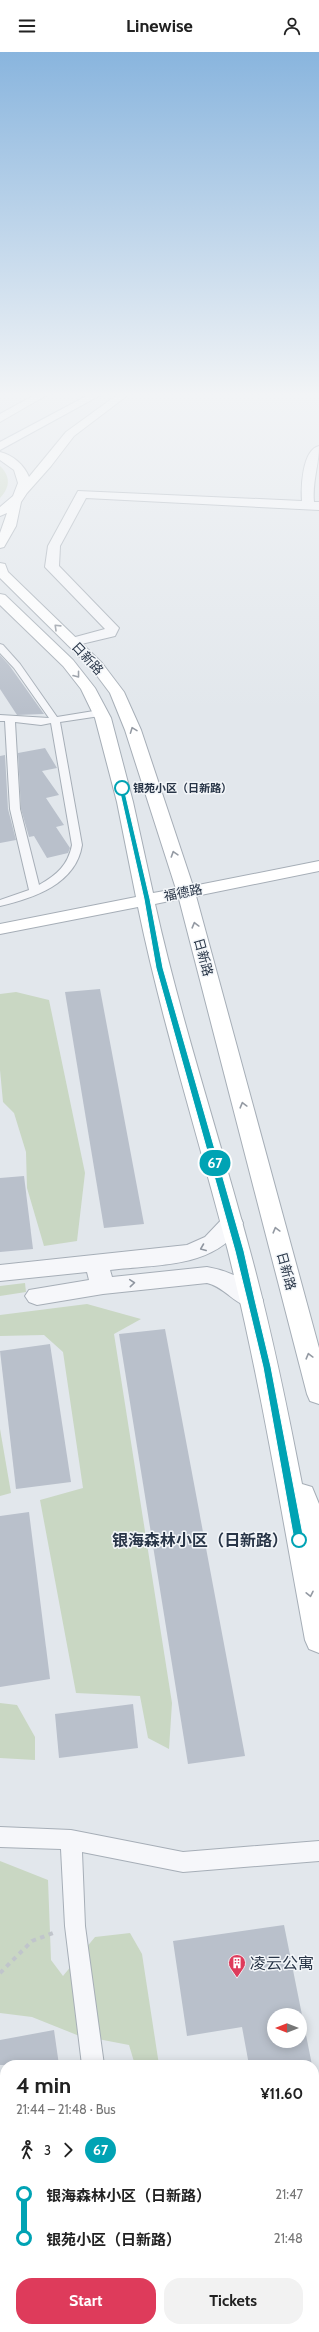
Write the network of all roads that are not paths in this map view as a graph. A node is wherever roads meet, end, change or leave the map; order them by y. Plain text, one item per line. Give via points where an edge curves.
1 (18, 498) edge
2 (80, 498) edge
3 (167, 498) edge
4 (15, 502) junction
5 (314, 506) edge
6 (0, 512) edge
7 (0, 544) edge
8 (0, 567) edge
9 (0, 598) edge
10 (73, 642) junction
11 (0, 647) edge
12 (100, 713) junction
13 (5, 719) edge
14 (55, 720) junction
15 (319, 866) edge
16 (35, 890) junction
17 (186, 891) junction
18 (147, 899) junction
19 (0, 903) edge
20 (0, 929) edge
21 (232, 1223) junction
22 (96, 1262) junction
23 (0, 1273) edge
24 (103, 1286) junction
25 (38, 1296) dead end
26 (251, 1300) junction
27 (267, 1367) junction
28 (319, 1394) edge
29 (319, 1550) edge
30 (319, 1640) edge
31 (0, 1837) edge
32 (71, 1840) junction
33 (319, 1851) edge
34 (92, 2060) edge

1 - 4 main road
2 - 10 street via 54,546 52,567 112,628 110,634
3 - 5 street
4 - 6 main road
4 - 7 main road via 10,526
10 -> 8 main road, 日新路 via 2,573
9 -> 12 main road, 日新路 via 68,663 88,688
17 -> 10 main road, 日新路 via 134,730 117,692 97,666
11 - 14 lane via 17,666
12 - 14 lane
12 - 18 main road, 日新路 via 125,802
13 - 14 lane via 41,722
13 - 16 lane via 15,809
14 - 16 lane via 78,845 73,862 55,880
15 - 17 main road, 福德路
16 - 19 lane via 19,899
17 - 18 main road, 福德路
28 -> 17 main road, 日新路
18 - 20 main road, 福德路
18 - 21 main road, 日新路 via 160,968
21 -> 22 street via 222,1237 204,1249
21 - 26 main road, 日新路
22 - 23 street
22 - 24 street
24 - 25 street
24 -> 26 street via 207,1275 223,1278 240,1288
26 - 27 main road, 日新路
27 - 29 main road, 日新路
27 -> 30 main road, 日新路
31 - 32 lane
32 - 33 lane via 183,1862
32 - 34 lane via 75,1926

